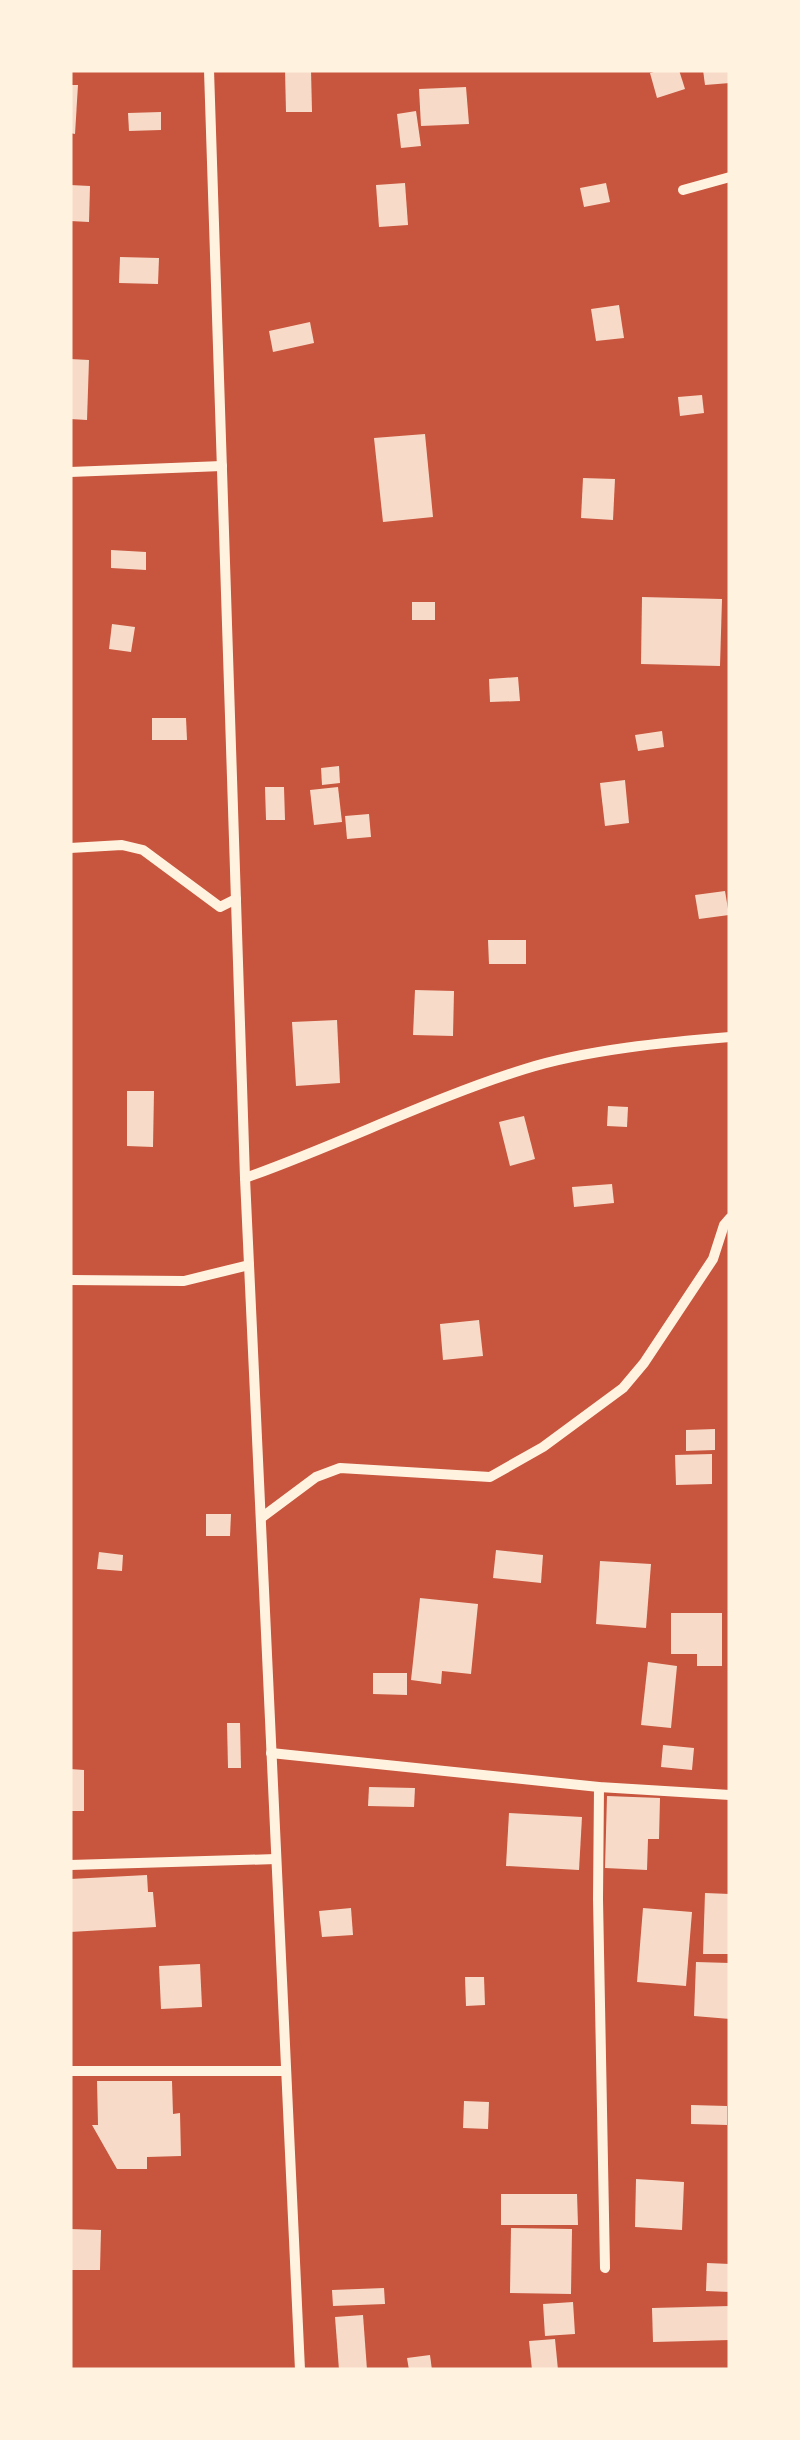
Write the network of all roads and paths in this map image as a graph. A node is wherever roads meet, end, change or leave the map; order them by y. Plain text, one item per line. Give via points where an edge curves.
1 (210, 70) edge
2 (730, 177) edge
3 (683, 190) dead end
4 (222, 466) junction
5 (70, 472) edge
6 (70, 848) edge
7 (236, 900) junction
8 (730, 1037) edge
9 (245, 1178) junction
10 (730, 1218) edge
11 (249, 1265) junction
12 (70, 1280) edge
13 (260, 1518) junction
14 (272, 1753) junction
15 (599, 1787) junction
16 (730, 1795) edge
17 (276, 1860) junction
18 (70, 1866) edge
19 (70, 2071) edge
20 (286, 2071) junction
21 (605, 2268) dead end
22 (300, 2370) edge

1 - 4 street
2 - 3 street
4 - 5 street
4 - 7 street
6 - 7 street via 143,850 220,907
7 - 9 street
8 - 9 street via 529,1068
9 - 11 street
10 - 13 street via 712,1259 644,1363 623,1388 543,1447 490,1478 340,1468 316,1477
11 - 12 street via 184,1282
11 - 13 street
13 - 14 street
14 - 15 street
14 - 17 street
15 - 16 street
15 - 21 street
17 - 18 street
17 - 20 street
19 - 20 street
20 - 22 street

